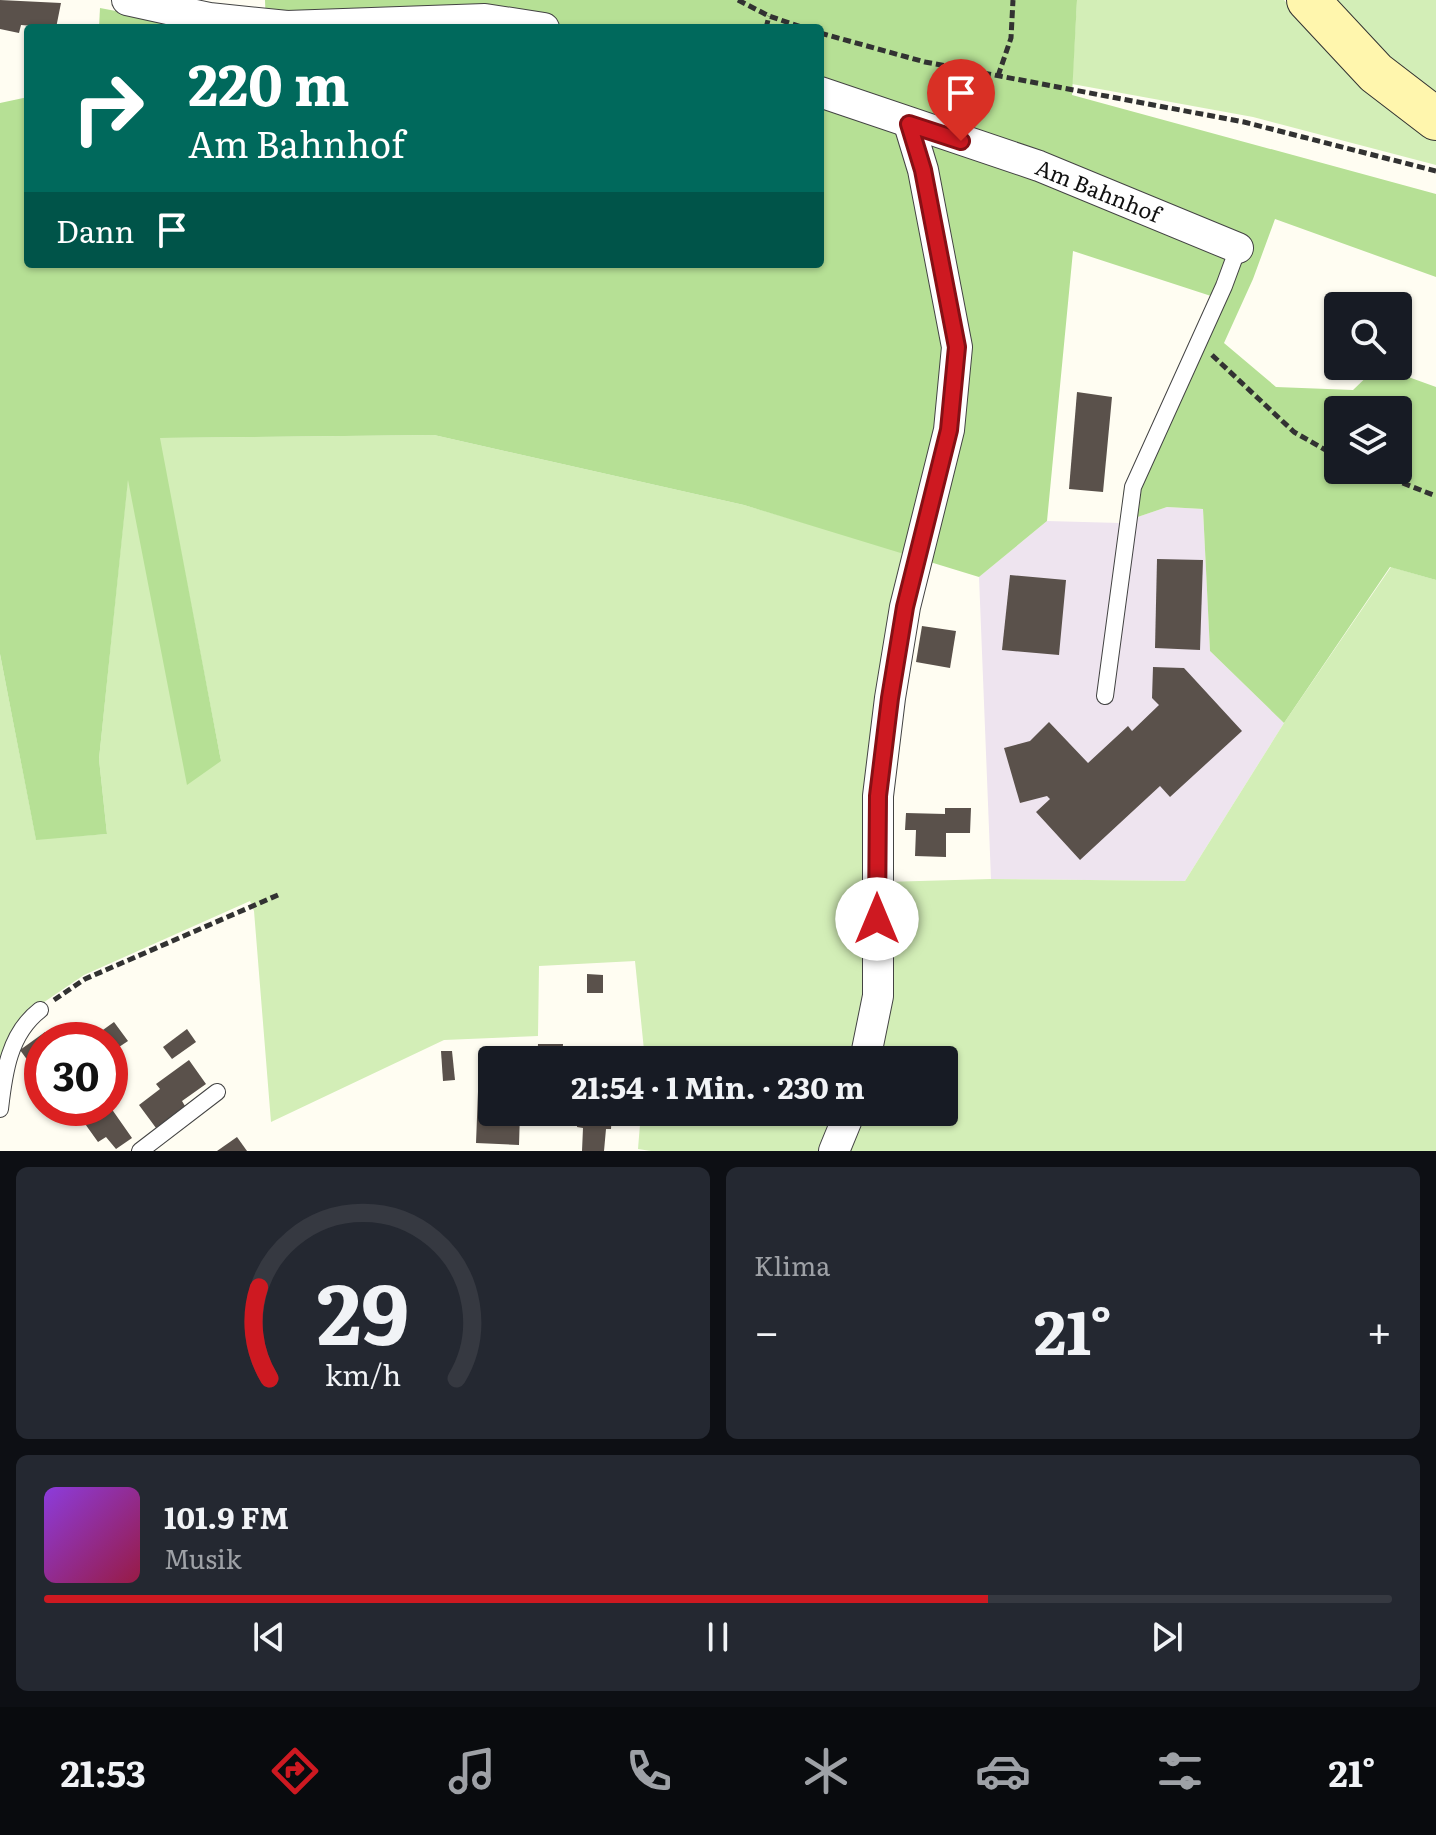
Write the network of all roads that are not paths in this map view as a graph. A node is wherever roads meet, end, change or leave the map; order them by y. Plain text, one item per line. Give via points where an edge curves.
1 (127, 0) edge
2 (1308, 0) edge
3 (268, 24) edge
4 (344, 24) edge
5 (518, 24) edge
6 (824, 93) edge
7 (1436, 119) edge
8 (909, 124) junction
9 (1238, 248) joint
10 (1105, 696) dead end
11 (40, 1010) road end
12 (868, 1046) edge
13 (217, 1092) dead end
14 (0, 1109) edge
15 (844, 1126) edge
16 (140, 1151) edge
17 (834, 1151) edge

1 - 3 street
2 - 7 main road via 1376,73
4 - 5 street via 485,19
6 - 8 street, Am Bahnhof
8 - 9 street, Am Bahnhof via 1039,166
8 - 12 street via 923,170 957,347 949,430 905,607 890,698 878,796 878,996
9 - 10 lane via 1133,487
11 - 14 lane via 27,1020 4,1065
13 - 16 lane
15 - 17 street

